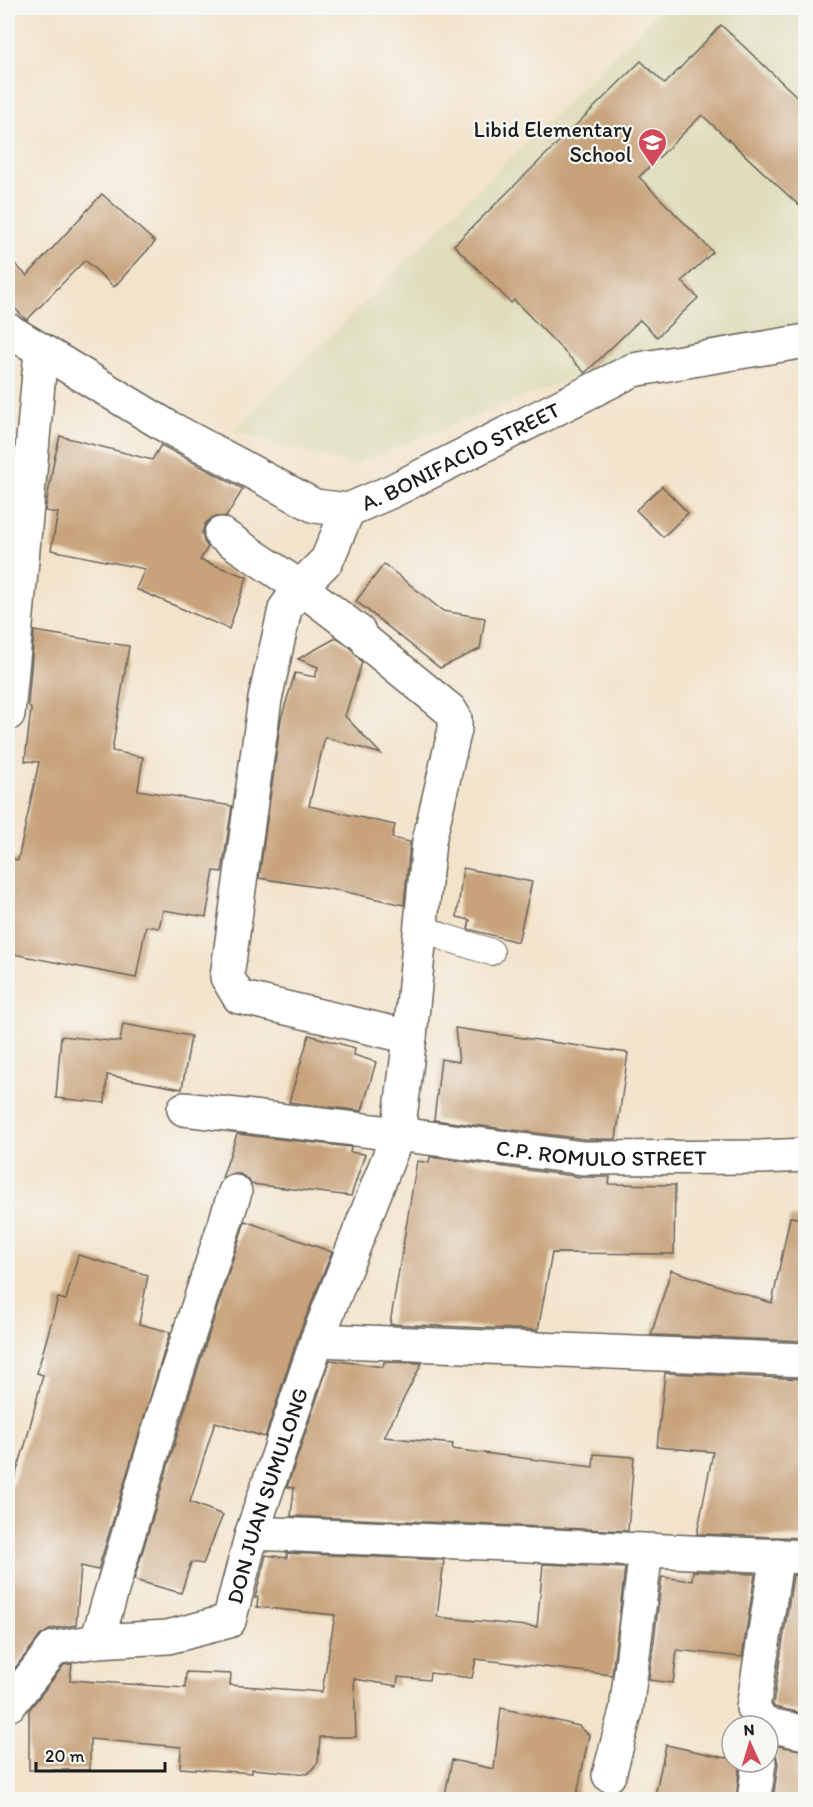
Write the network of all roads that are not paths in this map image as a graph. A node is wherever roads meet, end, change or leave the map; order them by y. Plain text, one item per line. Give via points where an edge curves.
1 (8, 330) edge
2 (806, 341) edge
3 (41, 351) junction
4 (348, 510) junction
5 (221, 534) dead end
6 (300, 587) junction
7 (10, 649) edge
8 (8, 714) edge
9 (420, 926) junction
10 (490, 952) dead end
11 (410, 1037) junction
12 (184, 1109) dead end
13 (398, 1134) junction
14 (806, 1155) edge
15 (235, 1192) dead end
16 (317, 1340) junction
17 (806, 1360) edge
18 (252, 1533) junction
19 (646, 1551) junction
20 (791, 1556) edge
21 (97, 1641) junction
22 (8, 1704) edge
23 (757, 1714) edge
24 (780, 1728) edge
25 (806, 1733) edge
26 (757, 1774) edge
27 (609, 1775) dead end
28 (754, 1800) edge

1 - 3 street, A. BONIFACIO STREET
2 - 4 street, A. BONIFACIO STREET via 633,370
3 - 4 street, A. BONIFACIO STREET via 168,427 315,506
3 - 7 street
4 - 6 street via 327,560
5 - 6 street
6 - 9 street, DON JUAN SUMULONG via 455,718 429,841
6 - 11 street via 285,609 265,699 227,977 239,997
7 - 8 street
9 - 10 lane
9 - 11 street, DON JUAN SUMULONG
11 - 13 street, DON JUAN SUMULONG
12 - 13 street, C.P. ROMULO STREET
13 - 14 street, C.P. ROMULO STREET via 583,1158
13 - 16 street, DON JUAN SUMULONG
15 - 21 street via 167,1403
16 - 17 street
16 - 18 street, DON JUAN SUMULONG
18 - 19 street
18 - 21 street, DON JUAN SUMULONG via 229,1621 168,1637
19 - 20 street
19 - 27 street via 626,1711
20 - 23 street via 753,1707
21 - 22 street, DON JUAN SUMULONG via 54,1648
24 - 25 street
26 - 28 street

